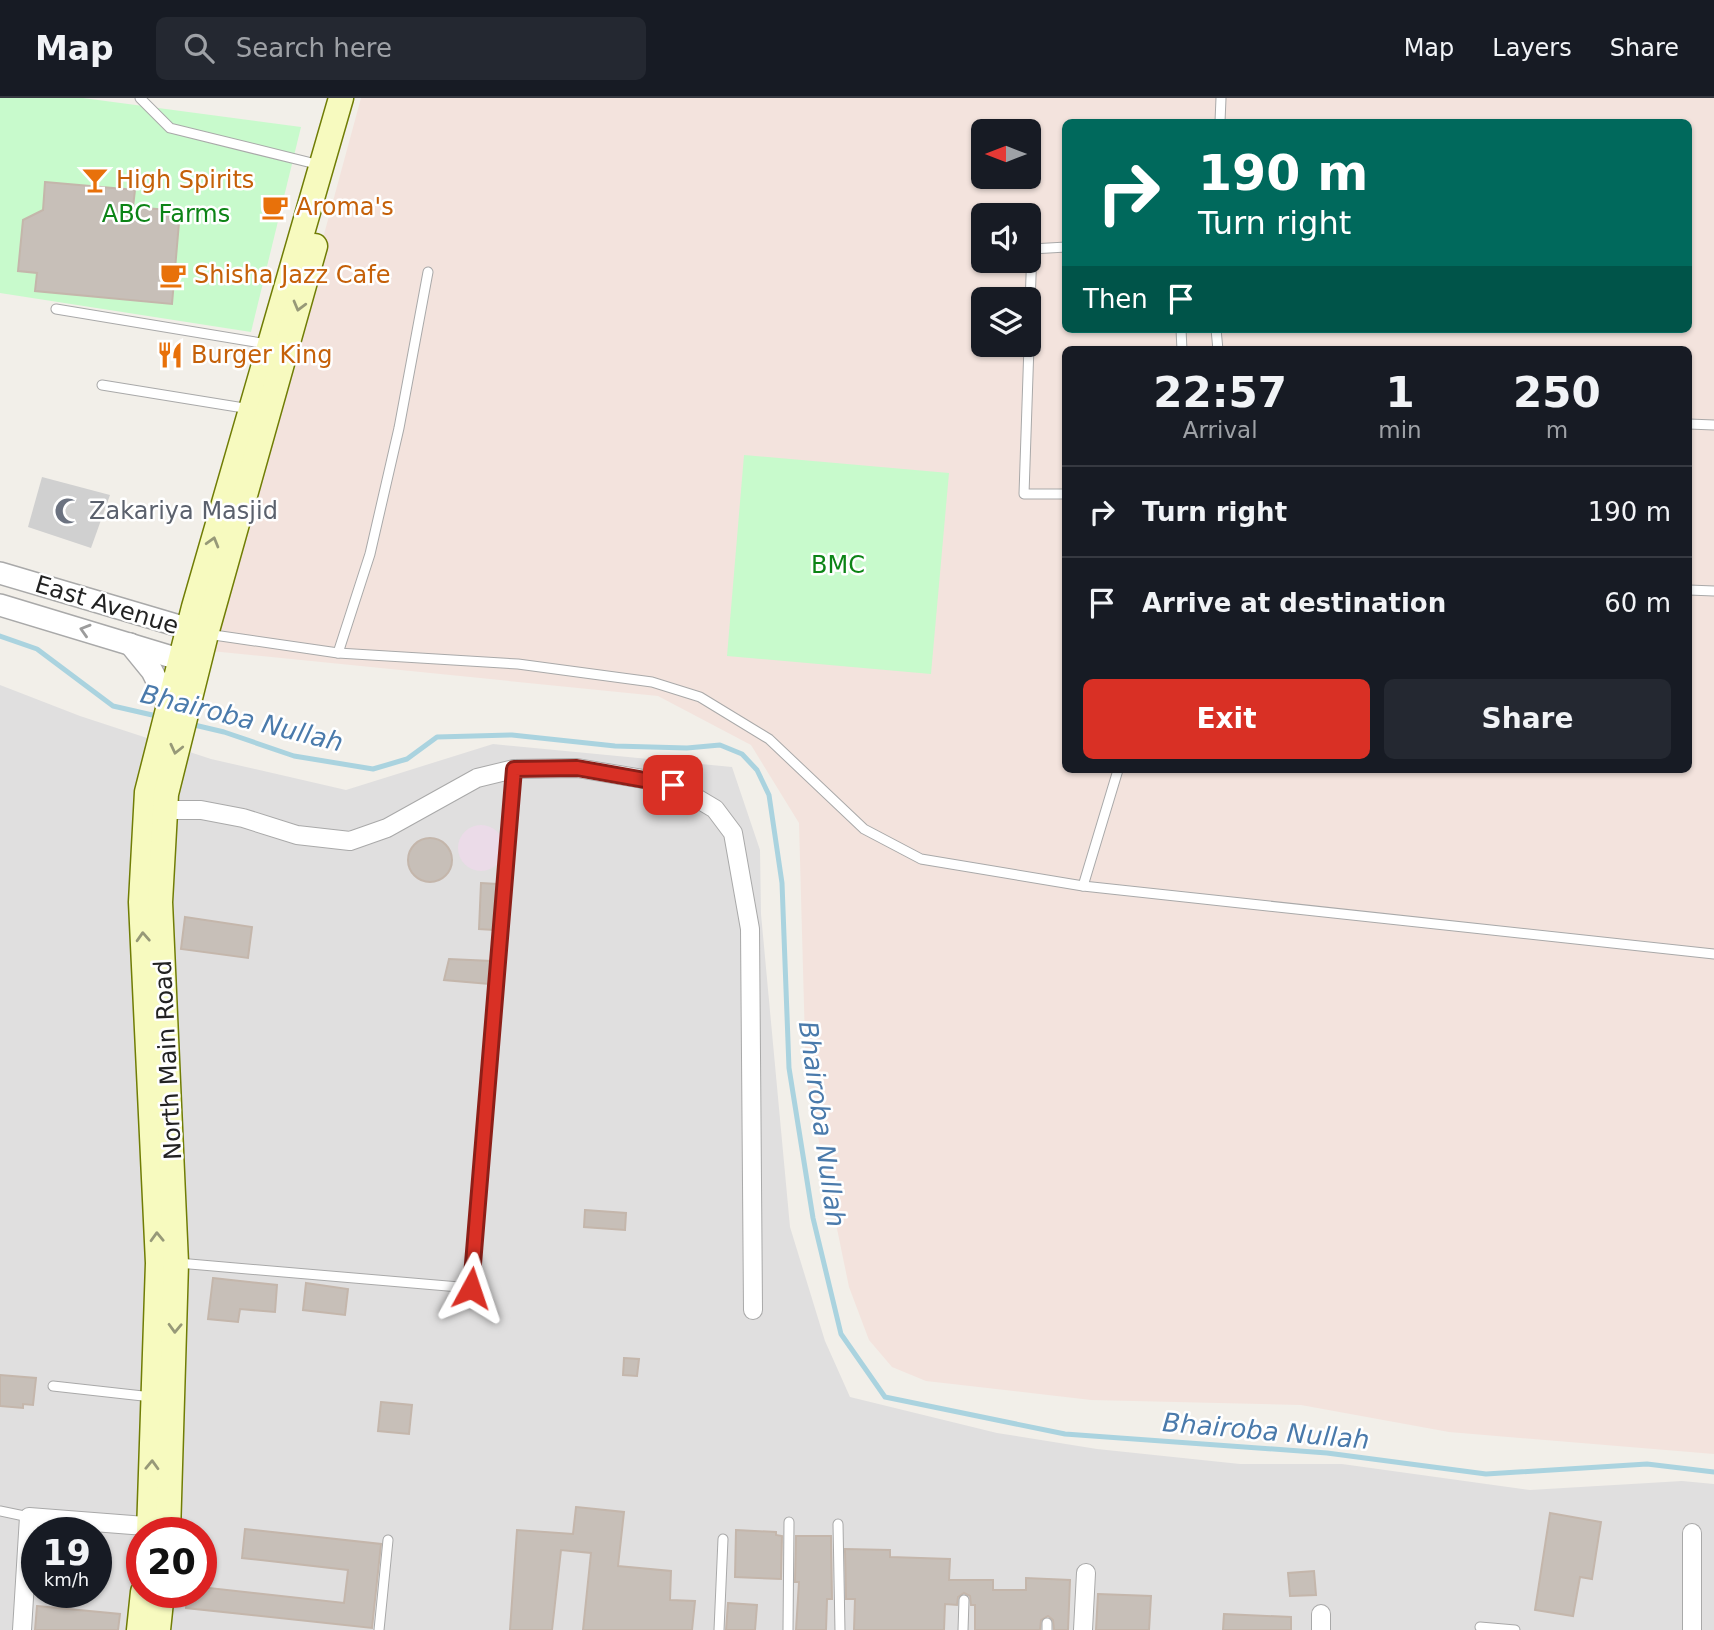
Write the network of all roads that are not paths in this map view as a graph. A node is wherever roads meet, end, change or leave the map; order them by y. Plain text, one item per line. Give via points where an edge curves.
1 (140, 98) edge
2 (341, 98) edge
3 (356, 98) edge
4 (1221, 98) edge
5 (1220, 119) edge
6 (322, 165) junction
7 (1062, 247) edge
8 (428, 272) dead end
9 (1031, 287) edge
10 (56, 309) dead end
11 (269, 344) junction
12 (1029, 357) edge
13 (102, 385) dead end
14 (252, 409) junction
15 (1692, 424) edge
16 (1714, 425) edge
17 (1062, 494) edge
18 (4, 574) edge
19 (1692, 590) edge
20 (1714, 591) edge
21 (0, 605) edge
22 (196, 623) junction
23 (130, 644) junction
24 (338, 653) junction
25 (189, 662) junction
26 (174, 706) junction
27 (514, 769) junction
28 (1117, 773) edge
29 (159, 799) junction
30 (1083, 886) junction
31 (1714, 954) edge
32 (176, 1263) junction
33 (753, 1310) dead end
34 (53, 1385) dead end
35 (154, 1397) junction
36 (0, 1511) edge
37 (29, 1517) edge
38 (159, 1517) edge
39 (160, 1517) edge
40 (789, 1522) dead end
41 (838, 1524) dead end
42 (1692, 1533) dead end
43 (723, 1539) dead end
44 (388, 1540) dead end
45 (1086, 1573) dead end
46 (964, 1600) dead end
47 (23, 1608) edge
48 (141, 1608) edge
49 (160, 1608) edge
50 (1480, 1627) dead end
51 (22, 1630) edge
52 (139, 1630) edge
53 (158, 1630) edge
54 (379, 1630) edge
55 (719, 1630) edge
56 (788, 1630) edge
57 (840, 1630) edge
58 (963, 1630) edge
59 (1083, 1630) edge
60 (1515, 1630) edge
61 (1692, 1630) edge

1 - 6 lane via 170,128
2 - 6 main road
3 -> 22 main road, North Main Road via 218,594
4 - 5 lane
6 - 11 main road
7 - 9 lane via 1032,249
8 - 24 lane via 370,554
10 - 11 lane
11 - 14 main road
12 - 17 lane via 1024,494
13 - 14 lane
22 -> 14 main road
15 - 16 lane
18 - 22 street, East Avenue
19 - 20 lane
23 -> 21 street, East Avenue
22 - 24 lane
22 - 25 main road, North Main Road
23 - 25 street, East Avenue
23 - 26 street, East Avenue
24 - 30 lane via 518,664 652,682 700,697 769,739 864,829 921,859
25 - 26 main road, North Main Road
26 - 29 main road, North Main Road
27 - 29 street via 477,778 387,828 350,841 297,835
27 - 32 lane via 471,1288
27 - 33 street via 577,768 673,785 715,809 733,833 750,929
28 - 30 lane
29 - 32 main road, North Main Road
35 -> 29 main road, North Main Road via 158,1263 141,902
30 - 31 lane
32 -> 39 main road, North Main Road
34 - 35 lane
38 -> 35 main road, North Main Road
36 - 37 lane
40 - 56 lane
41 - 57 lane
42 - 61 street
43 - 55 lane
44 - 54 lane
45 - 59 street
46 - 58 lane
47 - 51 street
48 - 52 main road
49 - 53 main road
50 - 60 lane

